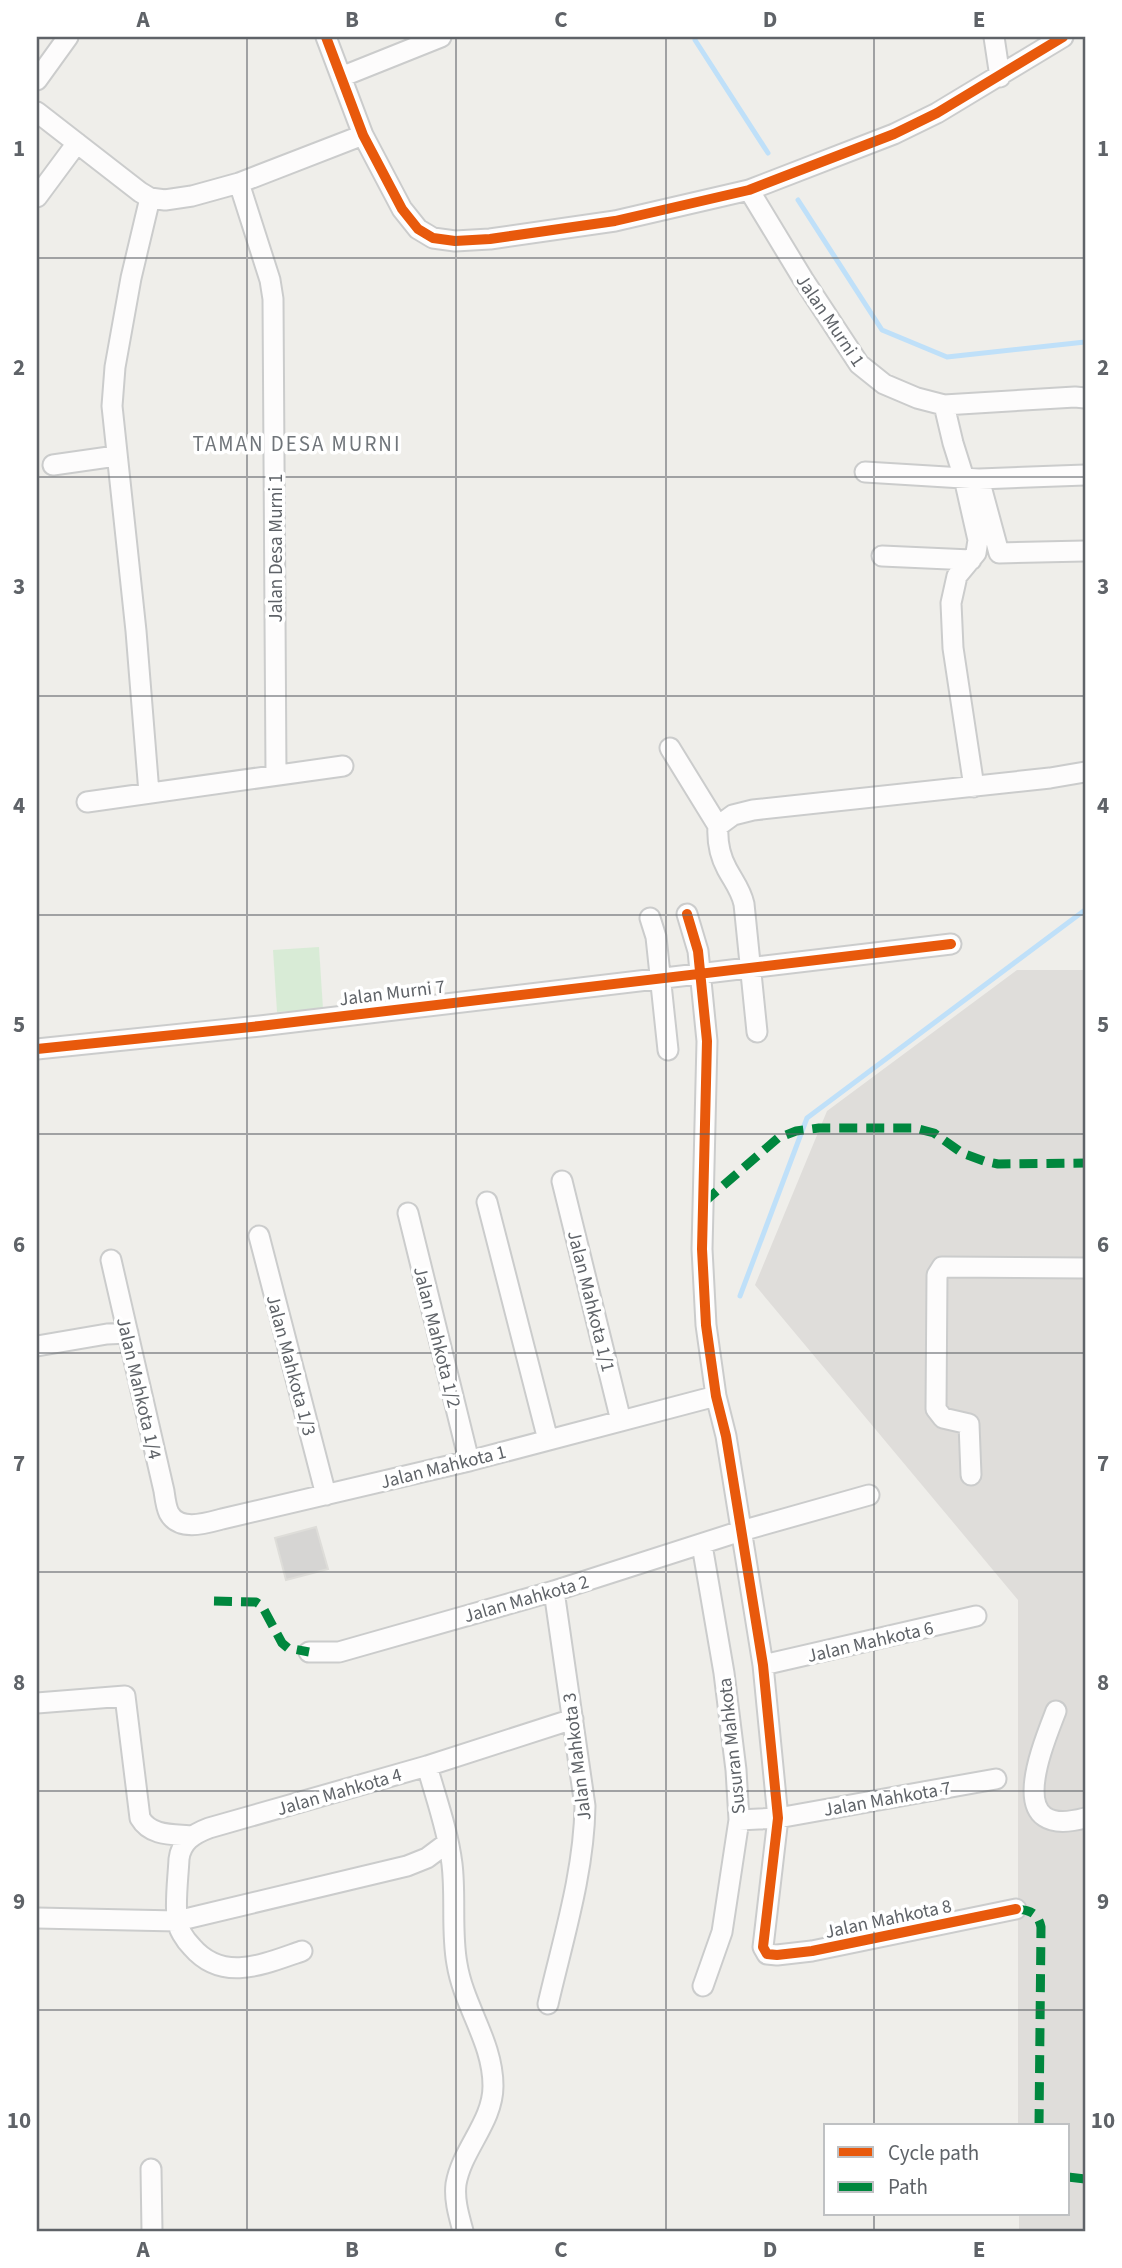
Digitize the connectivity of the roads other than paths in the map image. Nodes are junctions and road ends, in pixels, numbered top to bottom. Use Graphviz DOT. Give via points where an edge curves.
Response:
graph roads {
  1 [pos="68,37"];
  2 [pos="326,37"];
  3 [pos="441,37"];
  4 [pos="994,37"];
  5 [pos="1063,37"];
  6 [pos="341,76"];
  7 [pos="1000,76"];
  8 [pos="37,80"];
  9 [pos="37,112"];
  10 [pos="363,135"];
  11 [pos="77,143"];
  12 [pos="239,183"];
  13 [pos="749,190"];
  14 [pos="37,197"];
  15 [pos="150,198"];
  16 [pos="1080,397"];
  17 [pos="944,405"];
  18 [pos="116,456"];
  19 [pos="53,465"];
  20 [pos="865,472"];
  21 [pos="1085,475"];
  22 [pos="972,479"];
  23 [pos="1085,551"];
  24 [pos="882,556"];
  25 [pos="971,559"];
  26 [pos="670,748"];
  27 [pos="343,765"];
  28 [pos="1085,772"];
  29 [pos="276,775"];
  30 [pos="974,787"];
  31 [pos="149,793"];
  32 [pos="87,802"];
  33 [pos="718,826"];
  34 [pos="687,914"];
  35 [pos="650,918"];
  36 [pos="951,944"];
  37 [pos="751,967"];
  38 [pos="701,974"];
  39 [pos="661,978"];
  40 [pos="757,1032"];
  41 [pos="37,1049"];
  42 [pos="668,1050"];
  43 [pos="562,1181"];
  44 [pos="487,1202"];
  45 [pos="408,1213"];
  46 [pos="259,1236"];
  47 [pos="111,1260"];
  48 [pos="1085,1268"];
  49 [pos="128,1333"];
  50 [pos="37,1346"];
  51 [pos="716,1396"];
  52 [pos="621,1421"];
  53 [pos="548,1440"];
  54 [pos="469,1461"];
  55 [pos="971,1475"];
  56 [pos="326,1495"];
  57 [pos="869,1495"];
  58 [pos="170,1515"];
  59 [pos="741,1531"];
  60 [pos="702,1545"];
  61 [pos="554,1591"];
  62 [pos="976,1616"];
  63 [pos="309,1653"];
  64 [pos="763,1665"];
  65 [pos="37,1703"];
  66 [pos="1056,1711"];
  67 [pos="573,1719"];
  68 [pos="427,1766"];
  69 [pos="996,1779"];
  70 [pos="778,1818"];
  71 [pos="1085,1818"];
  72 [pos="739,1820"];
  73 [pos="193,1836"];
  74 [pos="447,1843"];
  75 [pos="1016,1909"];
  76 [pos="37,1918"];
  77 [pos="177,1921"];
  78 [pos="302,1951"];
  79 [pos="703,1986"];
  80 [pos="548,2004"];
  81 [pos="151,2169"];
  82 [pos="152,2231"];
  83 [pos="463,2231"];
  1 -- 8 [label="street"];
  2 -- 6 [label="street"];
  3 -- 6 [label="street"];
  4 -- 7 [label="street"];
  5 -- 7 [label="street"];
  6 -- 10 [label="street"];
  7 -- 13 [label="street" via="894,134"];
  9 -- 11 [label="street"];
  10 -- 12 [label="street"];
  10 -- 13 [label="street" via="402,209 418,229 433,238 490,239 615,222"];
  11 -- 14 [label="street"];
  11 -- 15 [label="street"];
  12 -- 15 [label="street" via="178,199"];
  12 -- 29 [label="street, Jalan Desa Murni 1" via="270,280 274,318"];
  13 -- 17 [label="street, Jalan Murni 1" via="859,364 884,384"];
  15 -- 18 [label="street" via="116,367 112,406"];
  16 -- 17 [label="street, Jalan Murni 1"];
  17 -- 22 [label="street" via="953,443"];
  18 -- 19 [label="street"];
  18 -- 31 [label="street"];
  20 -- 22 [label="street"];
  21 -- 22 [label="street"];
  22 -- 23 [label="street" via="999,553"];
  22 -- 25 [label="street" via="978,547"];
  24 -- 25 [label="street"];
  25 -- 30 [label="street" via="957,576 951,603 953,648"];
  26 -- 33 [label="street"];
  27 -- 29 [label="street"];
  28 -- 30 [label="street"];
  29 -- 31 [label="street"];
  30 -- 33 [label="street" via="753,810 733,815"];
  31 -- 32 [label="street"];
  33 -- 37 [label="street" via="727,869 741,890"];
  34 -- 38 [label="street"];
  35 -- 39 [label="street"];
  36 -- 37 [label="street, Jalan Murni 7"];
  37 -- 38 [label="street, Jalan Murni 7"];
  37 -- 40 [label="street"];
  38 -- 39 [label="street, Jalan Murni 7"];
  38 -- 51 [label="street" via="708,1041 702,1249"];
  39 -- 41 [label="street, Jalan Murni 7"];
  39 -- 42 [label="street"];
  43 -- 52 [label="street, Jalan Mahkota 1/1"];
  44 -- 53 [label="street"];
  45 -- 54 [label="street, Jalan Mahkota 1/2"];
  46 -- 56 [label="street, Jalan Mahkota 1/3"];
  47 -- 49 [label="street, Jalan Mahkota 1/4"];
  48 -- 55 [label="street" via="939,1270 936,1409 943,1418 969,1424"];
  49 -- 50 [label="street"];
  49 -- 58 [label="street, Jalan Mahkota 1/4"];
  51 -- 52 [label="street, Jalan Mahkota 1"];
  51 -- 59 [label="street"];
  52 -- 53 [label="street, Jalan Mahkota 1"];
  53 -- 54 [label="street, Jalan Mahkota 1"];
  54 -- 56 [label="street, Jalan Mahkota 1"];
  56 -- 58 [label="street, Jalan Mahkota 1" via="194,1525 179,1523"];
  57 -- 59 [label="street, Jalan Mahkota 2"];
  59 -- 60 [label="street, Jalan Mahkota 2"];
  59 -- 64 [label="street"];
  60 -- 61 [label="street, Jalan Mahkota 2"];
  60 -- 72 [label="street, Susuran Mahkota" via="724,1673"];
  61 -- 63 [label="street, Jalan Mahkota 2" via="339,1653"];
  61 -- 67 [label="street, Jalan Mahkota 3"];
  62 -- 64 [label="street, Jalan Mahkota 6"];
  64 -- 70 [label="street"];
  65 -- 73 [label="street" via="125,1696 140,1818 155,1832"];
  66 -- 71 [label="street" via="1037,1764 1039,1812 1057,1822"];
  67 -- 68 [label="street, Jalan Mahkota 4"];
  67 -- 80 [label="street, Jalan Mahkota 3" via="585,1836"];
  68 -- 73 [label="street, Jalan Mahkota 4"];
  68 -- 74 [label="street"];
  69 -- 70 [label="street, Jalan Mahkota 7"];
  70 -- 72 [label="street, Jalan Mahkota 7"];
  70 -- 75 [label="street, Jalan Mahkota 8" via="763,1947 767,1954 812,1951"];
  72 -- 79 [label="street, Susuran Mahkota" via="722,1932"];
  73 -- 77 [label="street" via="180,1851"];
  74 -- 77 [label="street" via="407,1866"];
  74 -- 83 [label="street" via="456,1962 493,2075 492,2102 456,2185"];
  76 -- 77 [label="street"];
  77 -- 78 [label="street" via="194,1950 211,1963 230,1969"];
  81 -- 82 [label="street"];
}
